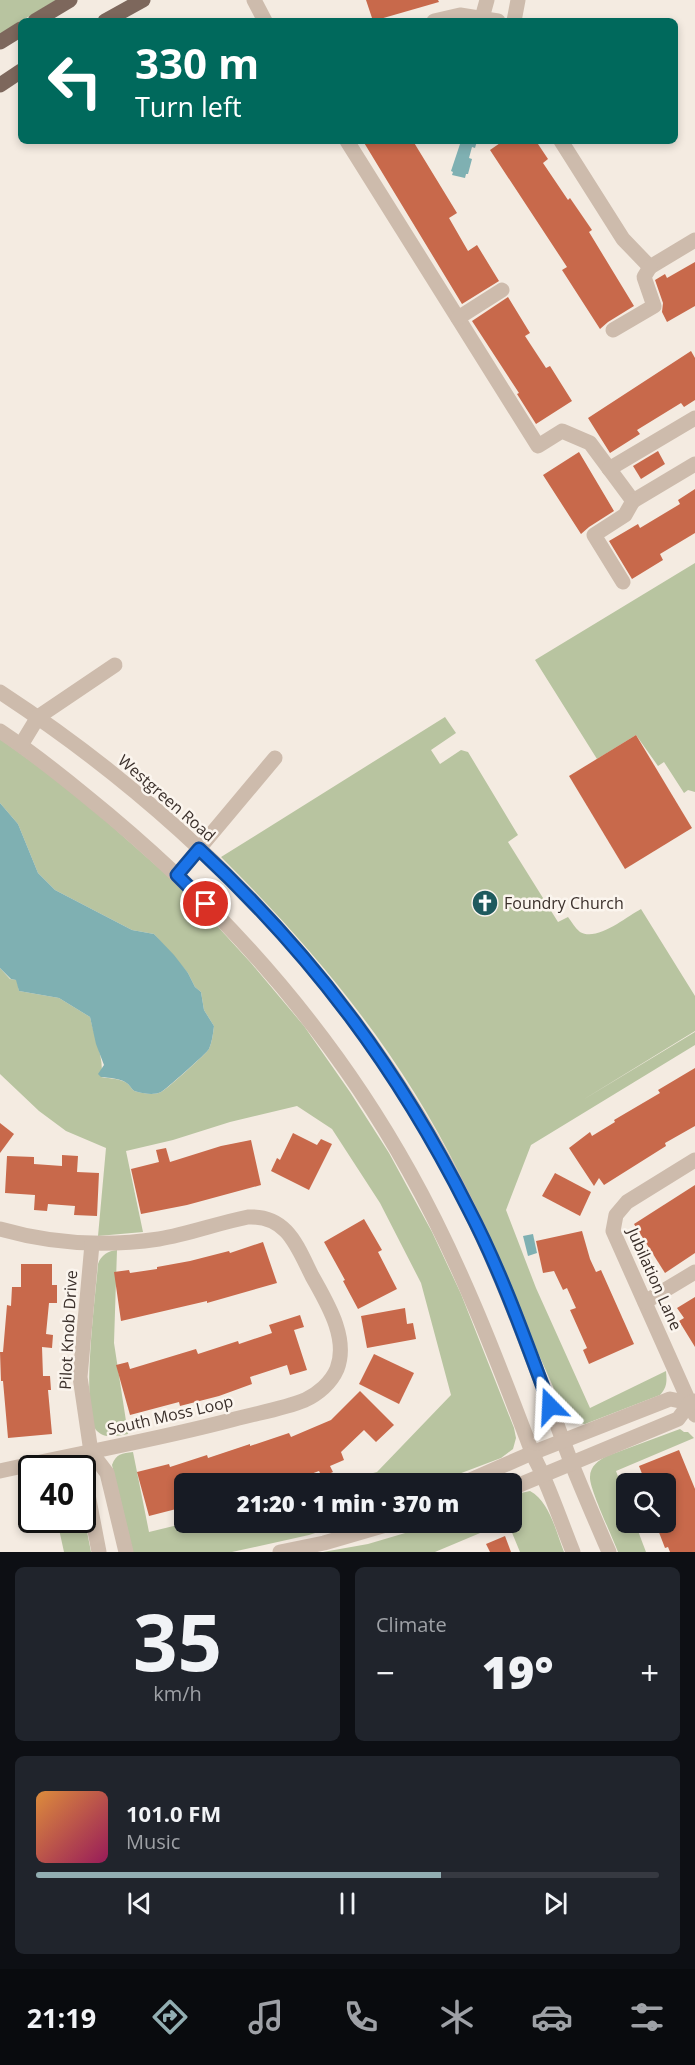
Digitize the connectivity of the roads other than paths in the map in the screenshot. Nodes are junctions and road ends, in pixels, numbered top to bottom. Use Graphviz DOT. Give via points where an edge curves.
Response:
graph roads {
  1 [pos="70,0"];
  2 [pos="141,0"];
  3 [pos="254,0"];
  4 [pos="488,0"];
  5 [pos="518,0"];
  6 [pos="40,18"];
  7 [pos="110,18"];
  8 [pos="263,18"];
  9 [pos="447,18"];
  10 [pos="482,18"];
  11 [pos="515,18"];
  12 [pos="18,31"];
  13 [pos="0,42"];
  14 [pos="18,73"];
  15 [pos="0,85"];
  16 [pos="349,144"];
  17 [pos="563,144"];
  18 [pos="695,240"];
  19 [pos="650,267"];
  20 [pos="502,290"];
  21 [pos="458,318"];
  22 [pos="614,330"];
  23 [pos="695,418"];
  24 [pos="695,464"];
  25 [pos="609,469"];
  26 [pos="633,501"];
  27 [pos="623,582"];
  28 [pos="115,665"];
  29 [pos="0,692"];
  30 [pos="38,717"];
  31 [pos="0,731"];
  32 [pos="21,745"];
  33 [pos="275,758"];
  34 [pos="199,849"];
  35 [pos="177,875"];
  36 [pos="695,1160"];
  37 [pos="0,1229"];
  38 [pos="92,1244"];
  39 [pos="695,1272"];
  40 [pos="645,1302"];
  41 [pos="693,1407"];
  42 [pos="564,1441"];
  43 [pos="91,1452"];
  44 [pos="532,1453"];
  45 [pos="572,1463"];
  46 [pos="0,1471"];
  47 [pos="486,1473"];
  48 [pos="543,1475"];
  49 [pos="522,1484"];
  50 [pos="358,1533"];
  51 [pos="99,1552"];
  52 [pos="126,1552"];
  53 [pos="280,1552"];
  54 [pos="573,1552"];
  55 [pos="609,1552"];
  1 -- 6 [label="main road"];
  2 -- 7 [label="main road"];
  3 -- 8 [label="street"];
  4 -- 10 [label="street"];
  5 -- 11 [label="street"];
  9 -- 10 [label="street"];
  12 -- 13 [label="main road"];
  14 -- 15 [label="main road"];
  16 -- 21 [label="street"];
  17 -- 19 [label="street" via="623,239"];
  18 -- 19 [label="street"];
  19 -- 22 [label="street" via="644,277 654,306"];
  20 -- 21 [label="street"];
  21 -- 25 [label="street" via="538,446 562,431 590,443"];
  23 -- 25 [label="street"];
  24 -- 26 [label="street"];
  25 -- 26 [label="street"];
  26 -- 27 [label="street" via="625,515 594,535"];
  28 -- 30 [label="street"];
  29 -- 30 [label="street, Westgreen Road"];
  30 -- 32 [label="street"];
  30 -- 34 [label="street, Westgreen Road" via="138,792"];
  31 -- 32 [label="street"];
  32 -- 35 [label="street" via="115,819"];
  33 -- 34 [label="street"];
  34 -- 35 [label="street"];
  34 -- 42 [label="street, Westgreen Road" via="280,930 332,991 405,1094 440,1153 491,1256"];
  35 -- 44 [label="street" via="254,954 304,1013 375,1113 409,1170 459,1270"];
  36 -- 40 [label="street, Jubilation Lane" via="627,1202 613,1223 616,1239"];
  37 -- 38 [label="street"];
  38 -- 43 [label="street, Pilot Knob Drive" via="80,1377"];
  38 -- 43 [label="street, South Moss Loop" via="159,1239 248,1217 268,1219 292,1238 340,1337 341,1355 336,1371 321,1390 303,1401"];
  39 -- 40 [label="street"];
  40 -- 41 [label="street, Jubilation Lane"];
  41 -- 42 [label="street" via="670,1399"];
  41 -- 45 [label="street" via="678,1419"];
  42 -- 44 [label="street"];
  42 -- 45 [label="street, Westgreen Road"];
  43 -- 46 [label="street, South Moss Loop"];
  43 -- 51 [label="street, Pilot Knob Drive" via="85,1479"];
  43 -- 52 [label="street, Pilot Knob Drive" via="107,1473"];
  44 -- 47 [label="street"];
  44 -- 48 [label="street"];
  45 -- 48 [label="street"];
  45 -- 55 [label="street, Westgreen Road"];
  48 -- 49 [label="street"];
  48 -- 54 [label="street"];
  50 -- 53 [label="street"];
}
